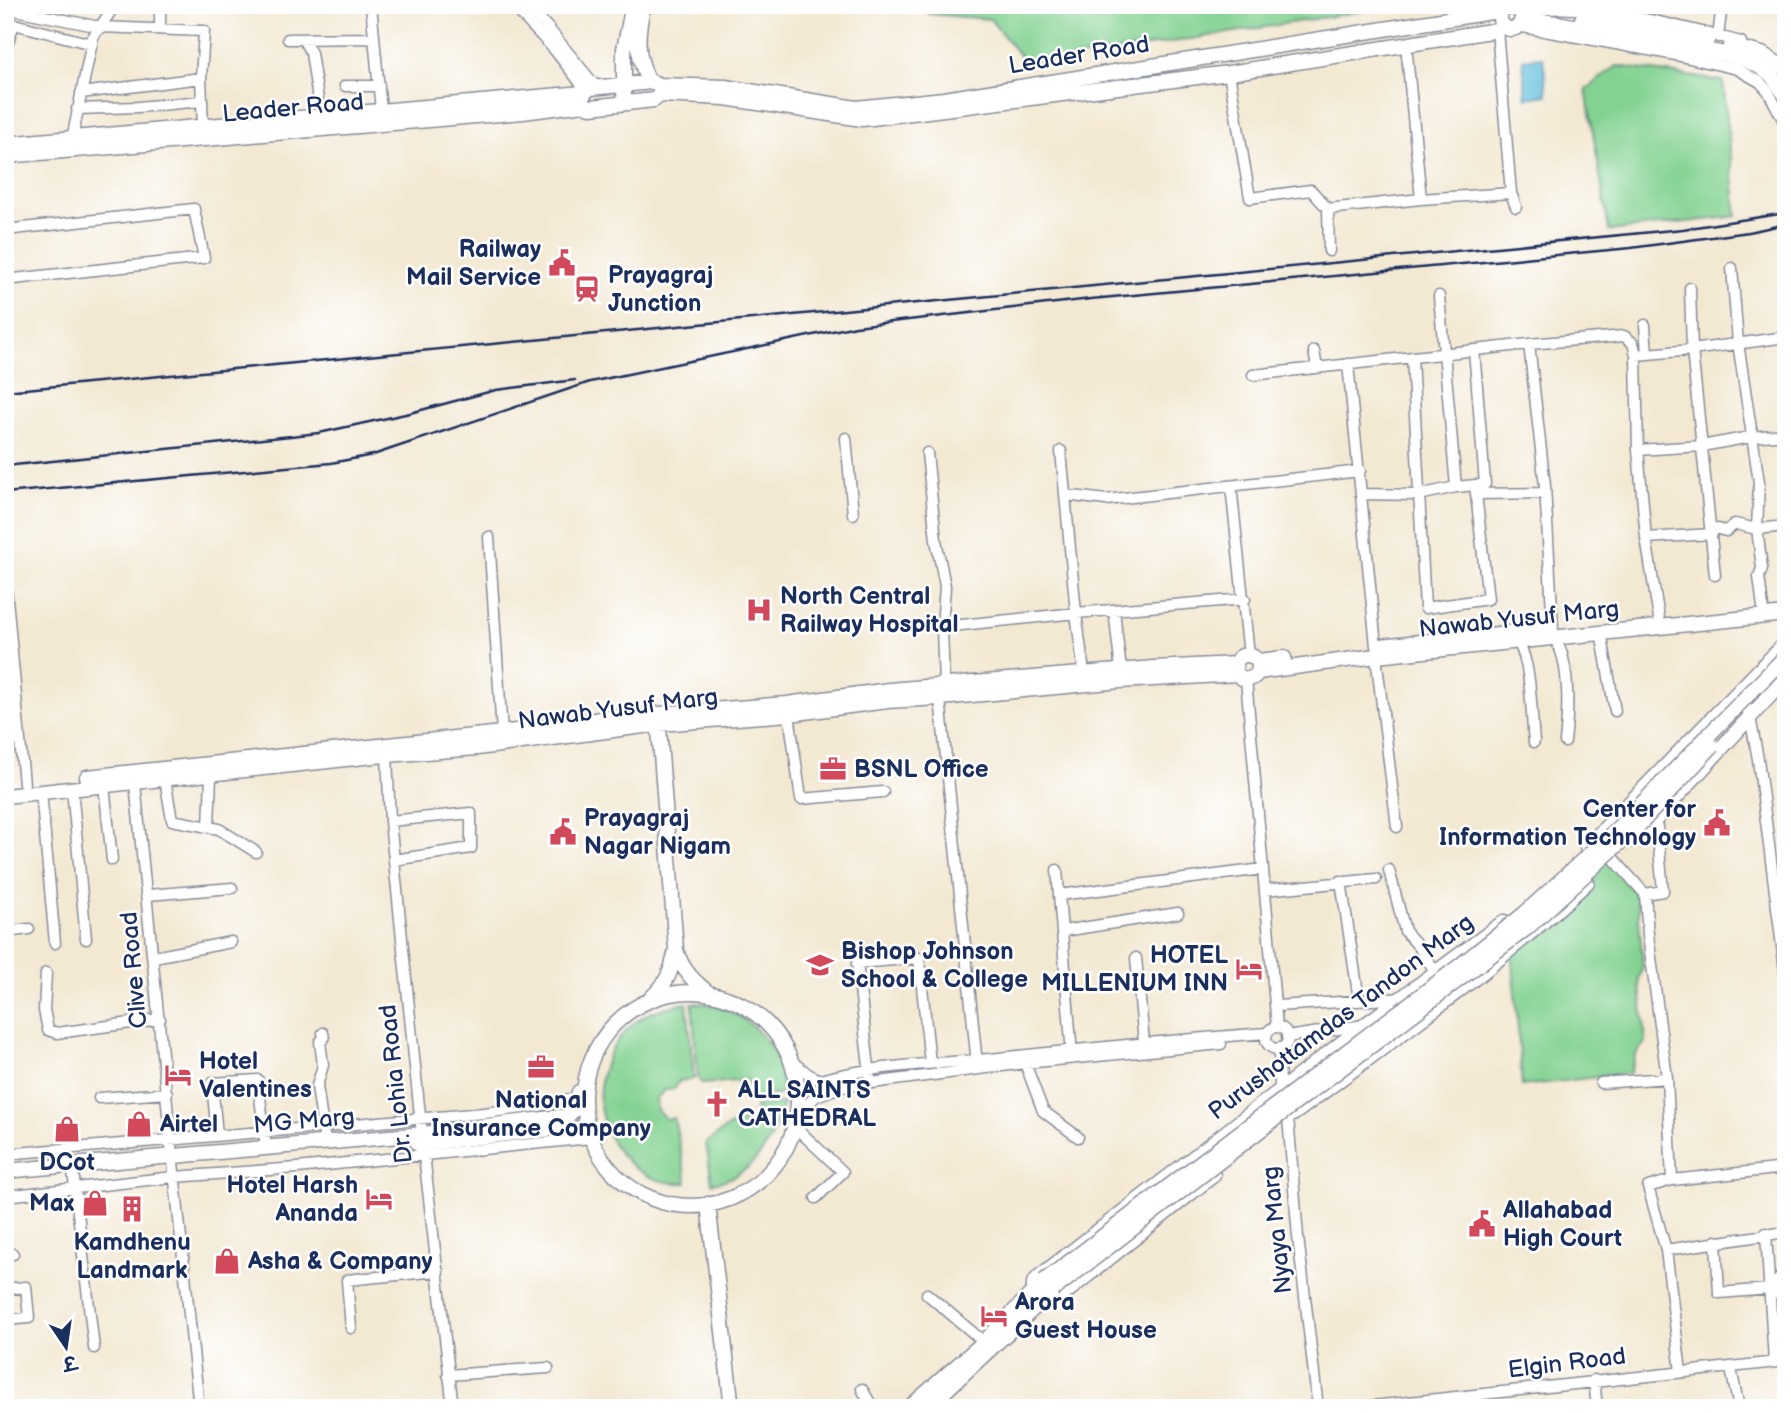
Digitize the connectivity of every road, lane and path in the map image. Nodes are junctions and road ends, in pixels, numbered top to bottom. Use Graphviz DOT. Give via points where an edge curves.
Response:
graph roads {
  1 [pos="109,5"];
  2 [pos="160,5"];
  3 [pos="370,5"];
  4 [pos="512,5"];
  5 [pos="526,5"];
  6 [pos="633,5"];
  7 [pos="644,5"];
  8 [pos="1722,5"];
  9 [pos="5,8"];
  10 [pos="1513,16"];
  11 [pos="1558,19"];
  12 [pos="100,27"];
  13 [pos="160,28"];
  14 [pos="1718,37"];
  15 [pos="374,38"];
  16 [pos="288,39"];
  17 [pos="303,39"];
  18 [pos="92,44"];
  19 [pos="1406,44"];
  20 [pos="5,50"];
  21 [pos="1786,62"];
  22 [pos="1786,69"];
  23 [pos="1229,73"];
  24 [pos="201,78"];
  25 [pos="136,85"];
  26 [pos="623,85"];
  27 [pos="345,86"];
  28 [pos="379,86"];
  29 [pos="656,87"];
  30 [pos="81,93"];
  31 [pos="588,94"];
  32 [pos="1786,96"];
  33 [pos="318,99"];
  34 [pos="202,101"];
  35 [pos="628,103"];
  36 [pos="138,107"];
  37 [pos="77,109"];
  38 [pos="381,111"];
  39 [pos="887,111"];
  40 [pos="1786,125"];
  41 [pos="203,126"];
  42 [pos="72,139"];
  43 [pos="5,144"];
  44 [pos="5,156"];
  45 [pos="1511,193"];
  46 [pos="1421,199"];
  47 [pos="1516,207"];
  48 [pos="1328,209"];
  49 [pos="5,230"];
  50 [pos="1329,251"];
  51 [pos="1732,268"];
  52 [pos="5,280"];
  53 [pos="1690,288"];
  54 [pos="1439,296"];
  55 [pos="1645,325"];
  56 [pos="1786,337"];
  57 [pos="1738,343"];
  58 [pos="1529,344"];
  59 [pos="1474,350"];
  60 [pos="1692,350"];
  61 [pos="1314,351"];
  62 [pos="1445,353"];
  63 [pos="1642,354"];
  64 [pos="1412,357"];
  65 [pos="1348,364"];
  66 [pos="1318,368"];
  67 [pos="1253,375"];
  68 [pos="1786,434"];
  69 [pos="1751,437"];
  70 [pos="846,438"];
  71 [pos="1702,446"];
  72 [pos="1638,450"];
  73 [pos="1061,451"];
  74 [pos="928,453"];
  75 [pos="1360,471"];
  76 [pos="1231,486"];
  77 [pos="1456,487"];
  78 [pos="1475,489"];
  79 [pos="1545,493"];
  80 [pos="1362,494"];
  81 [pos="1065,495"];
  82 [pos="1419,495"];
  83 [pos="853,514"];
  84 [pos="1786,526"];
  85 [pos="1757,529"];
  86 [pos="1712,534"];
  87 [pos="489,537"];
  88 [pos="1646,538"];
  89 [pos="1715,575"];
  90 [pos="6,587"];
  91 [pos="1245,599"];
  92 [pos="1786,604"];
  93 [pos="1763,607"];
  94 [pos="1114,610"];
  95 [pos="1076,613"];
  96 [pos="1786,614"];
  97 [pos="1659,618"];
  98 [pos="942,627"];
  99 [pos="1601,632"];
  100 [pos="1554,634"];
  101 [pos="1518,642"];
  102 [pos="1786,643"];
  103 [pos="1376,651"];
  104 [pos="1786,656"];
  105 [pos="1786,665"];
  106 [pos="1247,667"];
  107 [pos="1121,671"];
  108 [pos="1084,673"];
  109 [pos="1786,678"];
  110 [pos="1739,689"];
  111 [pos="942,692"];
  112 [pos="1615,711"];
  113 [pos="789,714"];
  114 [pos="1750,718"];
  115 [pos="659,719"];
  116 [pos="502,733"];
  117 [pos="1534,742"];
  118 [pos="1566,742"];
  119 [pos="387,755"];
  120 [pos="211,775"];
  121 [pos="165,779"];
  122 [pos="135,783"];
  123 [pos="24,784"];
  124 [pos="103,785"];
  125 [pos="5,786"];
  126 [pos="72,788"];
  127 [pos="41,792"];
  128 [pos="883,792"];
  129 [pos="1642,792"];
  130 [pos="5,796"];
  131 [pos="1655,820"];
  132 [pos="390,821"];
  133 [pos="209,827"];
  134 [pos="1397,827"];
  135 [pos="1595,840"];
  136 [pos="256,852"];
  137 [pos="1614,857"];
  138 [pos="112,860"];
  139 [pos="394,860"];
  140 [pos="1263,869"];
  141 [pos="1057,870"];
  142 [pos="1389,870"];
  143 [pos="1376,879"];
  144 [pos="1340,881"];
  145 [pos="232,888"];
  146 [pos="1265,890"];
  147 [pos="1646,894"];
  148 [pos="148,895"];
  149 [pos="1059,895"];
  150 [pos="1178,913"];
  151 [pos="29,929"];
  152 [pos="1063,931"];
  153 [pos="5,932"];
  154 [pos="86,939"];
  155 [pos="231,942"];
  156 [pos="1783,942"];
  157 [pos="55,943"];
  158 [pos="676,949"];
  159 [pos="154,957"];
  160 [pos="1136,958"];
  161 [pos="46,973"];
  162 [pos="1436,973"];
  163 [pos="1786,978"];
  164 [pos="710,994"];
  165 [pos="1403,998"];
  166 [pos="1359,1000"];
  167 [pos="648,1002"];
  168 [pos="1277,1006"];
  169 [pos="160,1019"];
  170 [pos="1365,1025"];
  171 [pos="323,1033"];
  172 [pos="1270,1034"];
  173 [pos="1287,1037"];
  174 [pos="1144,1042"];
  175 [pos="1279,1048"];
  176 [pos="1072,1054"];
  177 [pos="793,1062"];
  178 [pos="930,1063"];
  179 [pos="1025,1063"];
  180 [pos="977,1065"];
  181 [pos="870,1076"];
  182 [pos="1667,1078"];
  183 [pos="584,1081"];
  184 [pos="1601,1083"];
  185 [pos="1280,1091"];
  186 [pos="167,1093"];
  187 [pos="578,1097"];
  188 [pos="99,1098"];
  189 [pos="1288,1117"];
  190 [pos="420,1118"];
  191 [pos="796,1120"];
  192 [pos="322,1126"];
  193 [pos="264,1131"];
  194 [pos="217,1135"];
  195 [pos="1078,1137"];
  196 [pos="171,1138"];
  197 [pos="591,1138"];
  198 [pos="325,1143"];
  199 [pos="423,1144"];
  200 [pos="266,1148"];
  201 [pos="5,1154"];
  202 [pos="173,1164"];
  203 [pos="1786,1167"];
  204 [pos="5,1171"];
  205 [pos="73,1171"];
  206 [pos="5,1179"];
  207 [pos="1672,1180"];
  208 [pos="75,1189"];
  209 [pos="5,1196"];
  210 [pos="816,1198"];
  211 [pos="708,1204"];
  212 [pos="1786,1231"];
  213 [pos="1766,1233"];
  214 [pos="1716,1241"];
  215 [pos="1666,1250"];
  216 [pos="1786,1269"];
  217 [pos="438,1271"];
  218 [pos="5,1289"];
  219 [pos="1770,1289"];
  220 [pos="1044,1290"];
  221 [pos="927,1294"];
  222 [pos="5,1320"];
  223 [pos="351,1328"];
  224 [pos="1786,1336"];
  225 [pos="984,1342"];
  226 [pos="94,1348"];
  227 [pos="1780,1362"];
  228 [pos="548,1368"];
  229 [pos="1731,1369"];
  230 [pos="1681,1372"];
  231 [pos="448,1375"];
  232 [pos="1594,1380"];
  233 [pos="862,1389"];
  234 [pos="1475,1402"];
  235 [pos="199,1408"];
  236 [pos="453,1408"];
  237 [pos="732,1408"];
  238 [pos="873,1408"];
  239 [pos="909,1408"];
  240 [pos="926,1408"];
  241 [pos="1318,1408"];
  242 [pos="1354,1408"];
  243 [pos="1597,1408"];
  244 [pos="1739,1408"];
  1 -- 12 [label="street" via="111,12"];
  2 -- 13 [label="street"];
  3 -- 15 [label="street"];
  4 -- 31 [label="street"];
  5 -- 31 [label="street"];
  6 -- 26 [label="main road"];
  7 -- 29 [label="main road" via="637,42 641,67"];
  8 -- 14 [label="street"];
  9 -- 12 [label="street"];
  10 -- 11 [label="main road"];
  10 -- 14 [label="street" via="1549,8 1591,10"];
  10 -- 19 [label="main road, Leader Road"];
  10 -- 39 [label="main road, Leader Road" via="1087,77"];
  10 -- 40 [label="street" via="1737,69 1768,91"];
  10 -- 45 [label="street"];
  11 -- 22 [label="main road" via="1668,32 1762,54"];
  11 -- 32 [label="main road" via="1743,59 1772,76"];
  12 -- 13 [label="street"];
  12 -- 18 [label="street"];
  13 -- 24 [label="street" via="204,31"];
  14 -- 21 [label="street" via="1757,47"];
  15 -- 17 [label="street"];
  15 -- 28 [label="street"];
  16 -- 17 [label="street"];
  17 -- 33 [label="street" via="311,53"];
  18 -- 20 [label="street" via="14,24"];
  18 -- 30 [label="street"];
  19 -- 23 [label="main road, Leader Road"];
  19 -- 46 [label="street"];
  23 -- 39 [label="main road, Leader Road"];
  23 -- 48 [label="street" via="1250,198 1311,190"];
  24 -- 25 [label="street"];
  24 -- 34 [label="street"];
  25 -- 30 [label="street"];
  25 -- 36 [label="street"];
  26 -- 29 [label="main road"];
  26 -- 31 [label="main road"];
  26 -- 35 [label="main road"];
  27 -- 28 [label="street"];
  28 -- 38 [label="street"];
  29 -- 35 [label="main road" via="654,100"];
  29 -- 39 [label="main road, Leader Road" via="862,119"];
  30 -- 37 [label="street"];
  31 -- 35 [label="main road" via="592,107"];
  31 -- 38 [label="main road, Leader Road"];
  31 -- 44 [label="main road, Leader Road" via="523,112"];
  34 -- 36 [label="street"];
  34 -- 41 [label="street"];
  36 -- 37 [label="street"];
  37 -- 42 [label="street"];
  38 -- 41 [label="main road, Leader Road"];
  41 -- 42 [label="main road, Leader Road"];
  42 -- 43 [label="main road, Leader Road"];
  45 -- 46 [label="street"];
  45 -- 47 [label="street"];
  46 -- 48 [label="street"];
  48 -- 50 [label="street"];
  49 -- 52 [label="street" via="194,209 204,258"];
  51 -- 57 [label="street"];
  53 -- 60 [label="street"];
  54 -- 62 [label="street"];
  55 -- 63 [label="street"];
  56 -- 57 [label="street"];
  57 -- 60 [label="street"];
  57 -- 69 [label="street"];
  58 -- 59 [label="street"];
  58 -- 63 [label="street" via="1624,336"];
  58 -- 79 [label="street"];
  59 -- 62 [label="street"];
  59 -- 78 [label="street" via="1485,484"];
  60 -- 63 [label="street"];
  60 -- 71 [label="street"];
  61 -- 66 [label="street"];
  62 -- 64 [label="street"];
  62 -- 77 [label="street"];
  63 -- 72 [label="street"];
  64 -- 65 [label="street"];
  64 -- 82 [label="street"];
  65 -- 66 [label="street"];
  65 -- 75 [label="street"];
  66 -- 67 [label="street"];
  68 -- 69 [label="street"];
  69 -- 71 [label="street"];
  69 -- 85 [label="street" via="1759,482"];
  70 -- 83 [label="street"];
  71 -- 72 [label="street"];
  71 -- 86 [label="street"];
  72 -- 88 [label="street"];
  73 -- 81 [label="street"];
  74 -- 98 [label="street" via="945,586"];
  75 -- 76 [label="street"];
  75 -- 80 [label="street"];
  76 -- 81 [label="street" via="1106,500"];
  76 -- 91 [label="street"];
  77 -- 78 [label="street"];
  77 -- 82 [label="street"];
  78 -- 79 [label="street"];
  78 -- 82 [label="street" via="1489,599 1425,608"];
  79 -- 100 [label="street"];
  80 -- 82 [label="street"];
  80 -- 103 [label="street"];
  81 -- 95 [label="street"];
  84 -- 85 [label="street"];
  85 -- 86 [label="street" via="1735,524 1726,531 1714,528"];
  85 -- 93 [label="street"];
  86 -- 88 [label="street"];
  86 -- 89 [label="street"];
  87 -- 116 [label="street"];
  88 -- 97 [label="street"];
  90 -- 123 [label="street"];
  91 -- 94 [label="street"];
  91 -- 106 [label="street"];
  92 -- 93 [label="main road, Nawab Yusuf Marg"];
  93 -- 97 [label="main road, Nawab Yusuf Marg"];
  94 -- 95 [label="street"];
  94 -- 107 [label="street"];
  95 -- 98 [label="street"];
  95 -- 108 [label="street"];
  96 -- 99 [label="main road, Nawab Yusuf Marg"];
  97 -- 100 [label="main road, Nawab Yusuf Marg"];
  98 -- 111 [label="street"];
  99 -- 100 [label="main road, Nawab Yusuf Marg"];
  99 -- 112 [label="street"];
  100 -- 101 [label="main road, Nawab Yusuf Marg"];
  100 -- 103 [label="main road, Nawab Yusuf Marg"];
  100 -- 118 [label="street" via="1562,648"];
  101 -- 103 [label="main road, Nawab Yusuf Marg"];
  101 -- 117 [label="street" via="1529,677"];
  102 -- 110 [label="main road, Purushottamdas Tandon Marg"];
  103 -- 106 [label="main road, Nawab Yusuf Marg"];
  103 -- 134 [label="street"];
  104 -- 220 [label="main road, bridge" via="1618,828 1523,915"];
  105 -- 220 [label="main road, bridge" via="1641,823 1527,928"];
  106 -- 107 [label="main road, Nawab Yusuf Marg"];
  106 -- 111 [label="main road, Nawab Yusuf Marg" via="1120,681"];
  106 -- 140 [label="street"];
  107 -- 108 [label="main road, Nawab Yusuf Marg"];
  108 -- 111 [label="main road, Nawab Yusuf Marg"];
  109 -- 114 [label="main road, Purushottamdas Tandon Marg"];
  110 -- 114 [label="street"];
  110 -- 129 [label="main road, Purushottamdas Tandon Marg"];
  111 -- 113 [label="main road, Nawab Yusuf Marg"];
  111 -- 115 [label="main road, Nawab Yusuf Marg" via="889,690"];
  111 -- 180 [label="street"];
  113 -- 115 [label="main road, Nawab Yusuf Marg"];
  113 -- 128 [label="street" via="801,799"];
  114 -- 131 [label="main road, Purushottamdas Tandon Marg"];
  114 -- 156 [label="street"];
  115 -- 116 [label="main road, Nawab Yusuf Marg"];
  115 -- 119 [label="main road, Nawab Yusuf Marg" via="489,747"];
  115 -- 158 [label="main road"];
  116 -- 123 [label="main road, Nawab Yusuf Marg"];
  119 -- 120 [label="main road, Nawab Yusuf Marg"];
  119 -- 132 [label="street, Dr. Lohia Road"];
  120 -- 121 [label="main road, Nawab Yusuf Marg"];
  120 -- 133 [label="street"];
  121 -- 122 [label="main road, Nawab Yusuf Marg"];
  121 -- 133 [label="street" via="172,820"];
  122 -- 124 [label="main road, Nawab Yusuf Marg"];
  122 -- 148 [label="street, Clive Road"];
  123 -- 125 [label="main road, Nawab Yusuf Marg"];
  124 -- 126 [label="main road, Nawab Yusuf Marg"];
  124 -- 138 [label="street"];
  126 -- 127 [label="main road, Nawab Yusuf Marg"];
  126 -- 154 [label="street"];
  127 -- 130 [label="main road, Nawab Yusuf Marg"];
  127 -- 157 [label="street"];
  129 -- 131 [label="street"];
  129 -- 135 [label="main road, Purushottamdas Tandon Marg"];
  131 -- 137 [label="main road, Purushottamdas Tandon Marg"];
  131 -- 147 [label="street" via="1663,891"];
  132 -- 139 [label="street, Dr. Lohia Road"];
  132 -- 139 [label="street" via="471,813 471,848"];
  133 -- 136 [label="street"];
  135 -- 137 [label="street"];
  135 -- 162 [label="main road, Purushottamdas Tandon Marg" via="1516,913"];
  137 -- 147 [label="street"];
  137 -- 189 [label="main road, Purushottamdas Tandon Marg" via="1526,938"];
  139 -- 190 [label="street, Dr. Lohia Road"];
  140 -- 146 [label="street"];
  140 -- 149 [label="street"];
  141 -- 149 [label="street"];
  142 -- 162 [label="street" via="1405,932"];
  143 -- 144 [label="street"];
  144 -- 146 [label="street"];
  144 -- 166 [label="street"];
  145 -- 148 [label="street"];
  146 -- 168 [label="street"];
  147 -- 182 [label="street"];
  148 -- 159 [label="street, Clive Road"];
  149 -- 152 [label="street"];
  150 -- 152 [label="street"];
  151 -- 153 [label="street"];
  152 -- 176 [label="street"];
  155 -- 159 [label="street"];
  156 -- 163 [label="street"];
  158 -- 164 [label="main road" via="680,964"];
  158 -- 167 [label="main road" via="666,983"];
  159 -- 169 [label="street, Clive Road"];
  160 -- 174 [label="street"];
  161 -- 169 [label="street" via="48,1030 57,1033"];
  162 -- 165 [label="main road, Purushottamdas Tandon Marg"];
  164 -- 167 [label="main road" via="681,993"];
  164 -- 177 [label="main road" via="760,1017 784,1042"];
  165 -- 166 [label="street"];
  165 -- 170 [label="main road, Purushottamdas Tandon Marg"];
  166 -- 168 [label="street"];
  167 -- 183 [label="main road" via="628,1012 604,1037"];
  168 -- 172 [label="street"];
  169 -- 186 [label="street, Clive Road"];
  170 -- 173 [label="street"];
  170 -- 185 [label="main road, Purushottamdas Tandon Marg"];
  171 -- 192 [label="street" via="323,1065 317,1086"];
  172 -- 173 [label="street" via="1285,1031"];
  172 -- 174 [label="street"];
  172 -- 175 [label="street" via="1272,1048"];
  172 -- 176 [label="street"];
  173 -- 175 [label="street"];
  174 -- 176 [label="street"];
  175 -- 185 [label="street, Nyaya Marg"];
  176 -- 179 [label="street"];
  176 -- 180 [label="street"];
  177 -- 181 [label="street" via="820,1080"];
  177 -- 191 [label="main road" via="799,1097"];
  178 -- 180 [label="street"];
  178 -- 181 [label="street"];
  178 -- 181 [label="street" via="919,958 857,963"];
  179 -- 180 [label="street"];
  179 -- 195 [label="street" via="1043,1111"];
  180 -- 181 [label="street"];
  181 -- 191 [label="street" via="823,1092"];
  182 -- 184 [label="street"];
  182 -- 207 [label="street"];
  183 -- 187 [label="main road, MG Marg"];
  183 -- 197 [label="main road"];
  185 -- 189 [label="street, Nyaya Marg"];
  185 -- 220 [label="main road, Purushottamdas Tandon Marg" via="1039,1276 1034,1283"];
  186 -- 188 [label="street"];
  186 -- 196 [label="street, Clive Road"];
  187 -- 190 [label="street" via="519,1109"];
  187 -- 199 [label="main road, MG Marg" via="568,1116"];
  189 -- 220 [label="main road, Purushottamdas Tandon Marg" via="1060,1297 1051,1301"];
  189 -- 241 [label="street, Nyaya Marg"];
  190 -- 192 [label="street"];
  190 -- 199 [label="street, Dr. Lohia Road"];
  191 -- 210 [label="street" via="843,1172"];
  191 -- 211 [label="main road" via="780,1158 762,1177 741,1193"];
  192 -- 193 [label="street"];
  192 -- 198 [label="street"];
  193 -- 194 [label="street"];
  193 -- 194 [label="street" via="258,1080 212,1083"];
  193 -- 200 [label="street"];
  194 -- 196 [label="street"];
  196 -- 201 [label="street"];
  196 -- 202 [label="street, Clive Road"];
  197 -- 199 [label="main road, MG Marg" via="569,1128"];
  197 -- 211 [label="main road" via="610,1168 638,1191 672,1203"];
  198 -- 199 [label="main road, MG Marg"];
  198 -- 200 [label="main road, MG Marg"];
  199 -- 202 [label="main road, MG Marg"];
  199 -- 217 [label="street, Dr. Lohia Road"];
  200 -- 202 [label="main road, MG Marg"];
  202 -- 204 [label="main road, MG Marg"];
  202 -- 205 [label="main road, MG Marg"];
  202 -- 208 [label="street"];
  202 -- 235 [label="street, Clive Road"];
  203 -- 207 [label="street"];
  205 -- 206 [label="main road, MG Marg"];
  205 -- 208 [label="street"];
  207 -- 215 [label="street" via="1648,1186"];
  208 -- 209 [label="street"];
  208 -- 226 [label="street"];
  211 -- 237 [label="main road"];
  212 -- 213 [label="street"];
  213 -- 214 [label="street"];
  213 -- 219 [label="street"];
  214 -- 215 [label="street"];
  214 -- 219 [label="street" via="1719,1293"];
  215 -- 230 [label="street"];
  216 -- 224 [label="street" via="1775,1285 1774,1300 1776,1322"];
  217 -- 223 [label="street" via="347,1280"];
  217 -- 231 [label="street, Dr. Lohia Road"];
  218 -- 222 [label="street" via="26,1287 29,1318"];
  219 -- 227 [label="street"];
  220 -- 225 [label="main road, Purushottamdas Tandon Marg"];
  220 -- 240 [label="main road, Purushottamdas Tandon Marg"];
  221 -- 225 [label="street"];
  225 -- 239 [label="main road, Purushottamdas Tandon Marg"];
  227 -- 229 [label="street, Elgin Road"];
  228 -- 231 [label="street"];
  229 -- 230 [label="street, Elgin Road"];
  229 -- 244 [label="street"];
  230 -- 232 [label="street, Elgin Road"];
  231 -- 236 [label="street, Dr. Lohia Road"];
  232 -- 234 [label="street, Elgin Road"];
  232 -- 243 [label="street"];
  233 -- 238 [label="street"];
  234 -- 242 [label="street, Elgin Road"];
}
